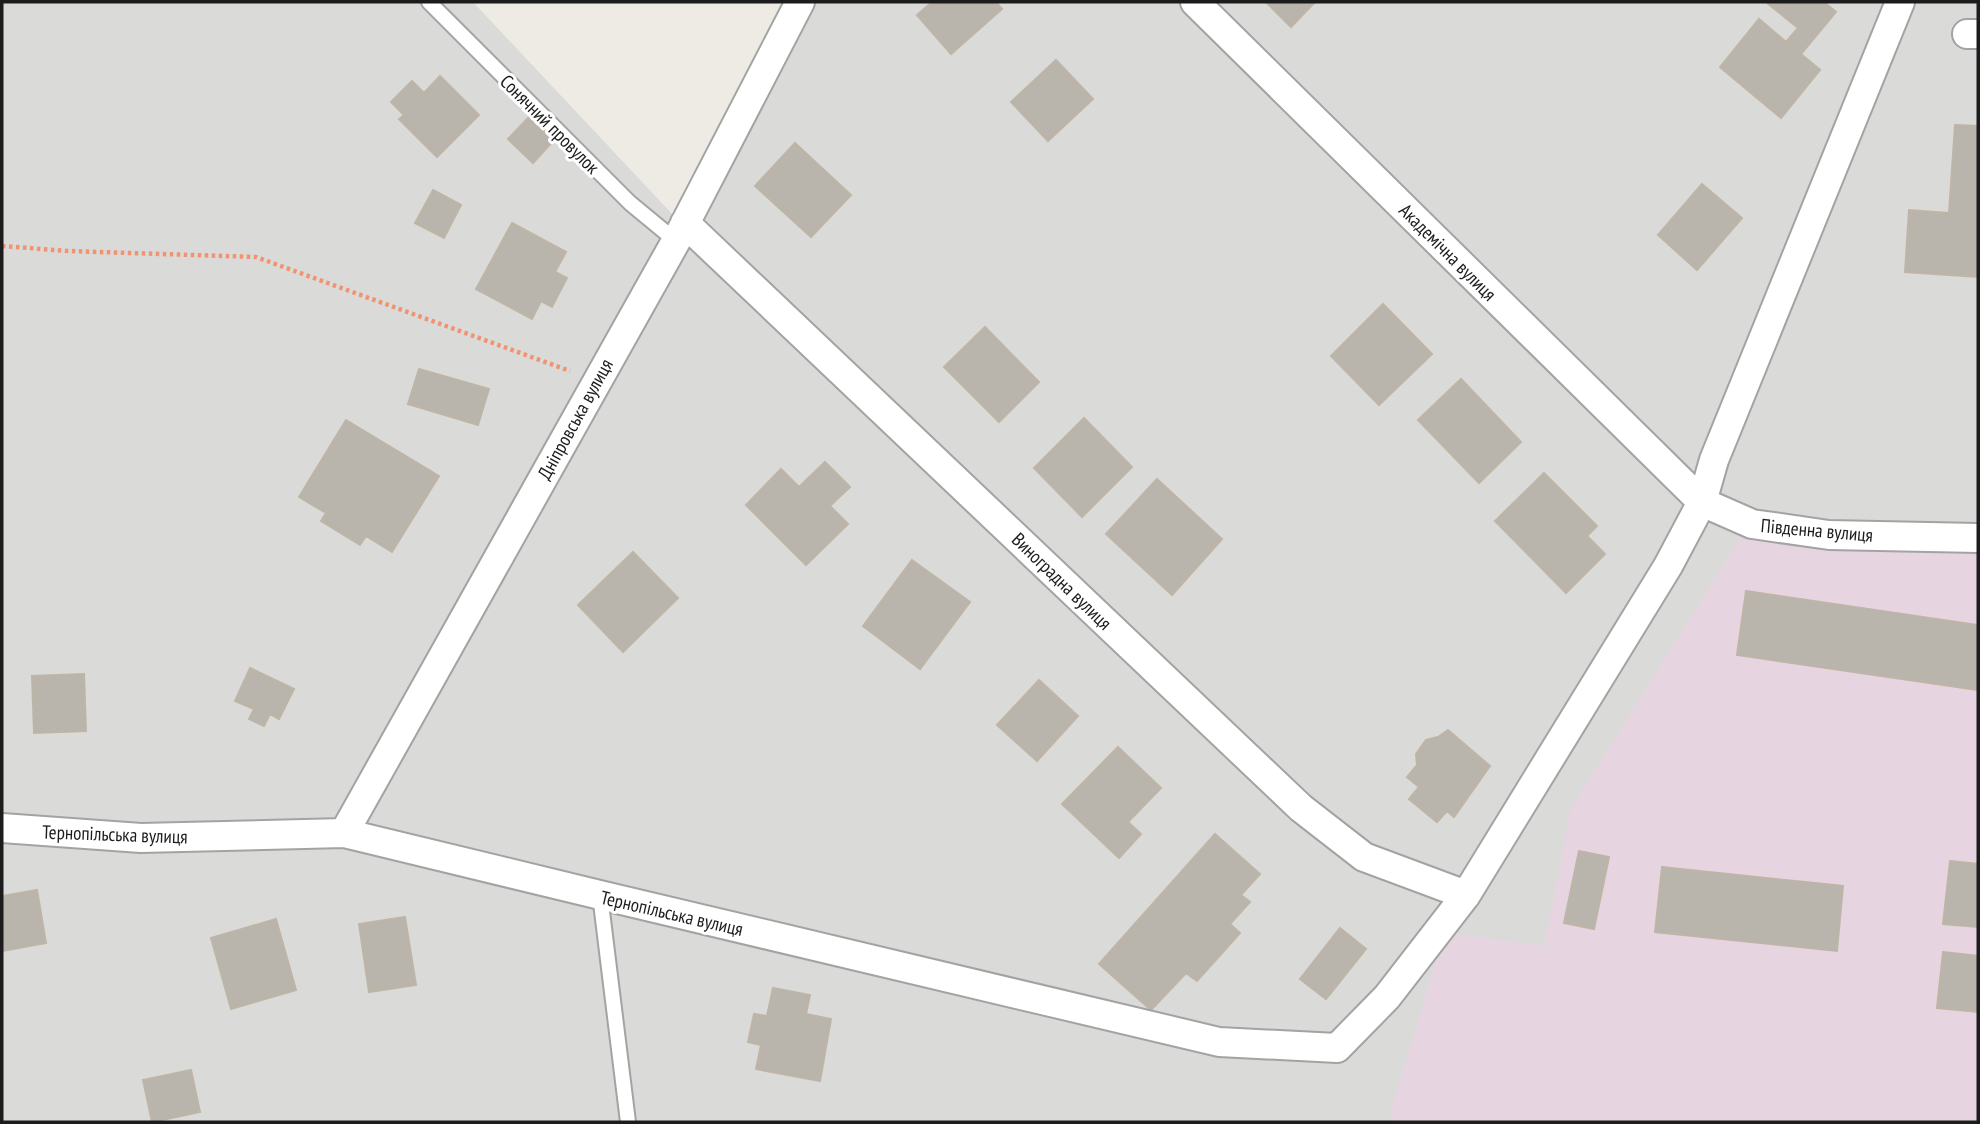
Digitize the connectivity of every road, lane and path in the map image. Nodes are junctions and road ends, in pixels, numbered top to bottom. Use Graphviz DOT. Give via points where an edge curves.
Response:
graph roads {
  1 [pos="429,2"];
  2 [pos="800,2"];
  3 [pos="1195,2"];
  4 [pos="1896,4"];
  5 [pos="680,232"];
  6 [pos="2,246"];
  7 [pos="597,380"];
  8 [pos="1702,502"];
  9 [pos="1978,538"];
  10 [pos="2,828"];
  11 [pos="344,833"];
  12 [pos="600,895"];
  13 [pos="1466,895"];
  14 [pos="628,1122"];
  1 -- 5 [label="lane, Сонячний провулок" via="629,203"];
  2 -- 5 [label="street, Дніпровська вулиця"];
  3 -- 8 [label="street, Академічна вулиця"];
  4 -- 8 [label="street" via="1714,460"];
  5 -- 7 [label="street, Дніпровська вулиця"];
  5 -- 13 [label="street, Виноградна вулиця" via="1301,808 1364,858"];
  6 -- 7 [label="path" via="256,257"];
  7 -- 11 [label="street, Дніпровська вулиця"];
  8 -- 9 [label="street, Південна вулиця" via="1752,524 1829,535"];
  8 -- 13 [label="street" via="1668,566"];
  10 -- 11 [label="street, Тернопільська вулиця" via="141,838"];
  11 -- 12 [label="street, Тернопільська вулиця"];
  12 -- 13 [label="street, Тернопільська вулиця" via="1219,1042 1337,1048 1388,997"];
  12 -- 14 [label="lane"];
}
